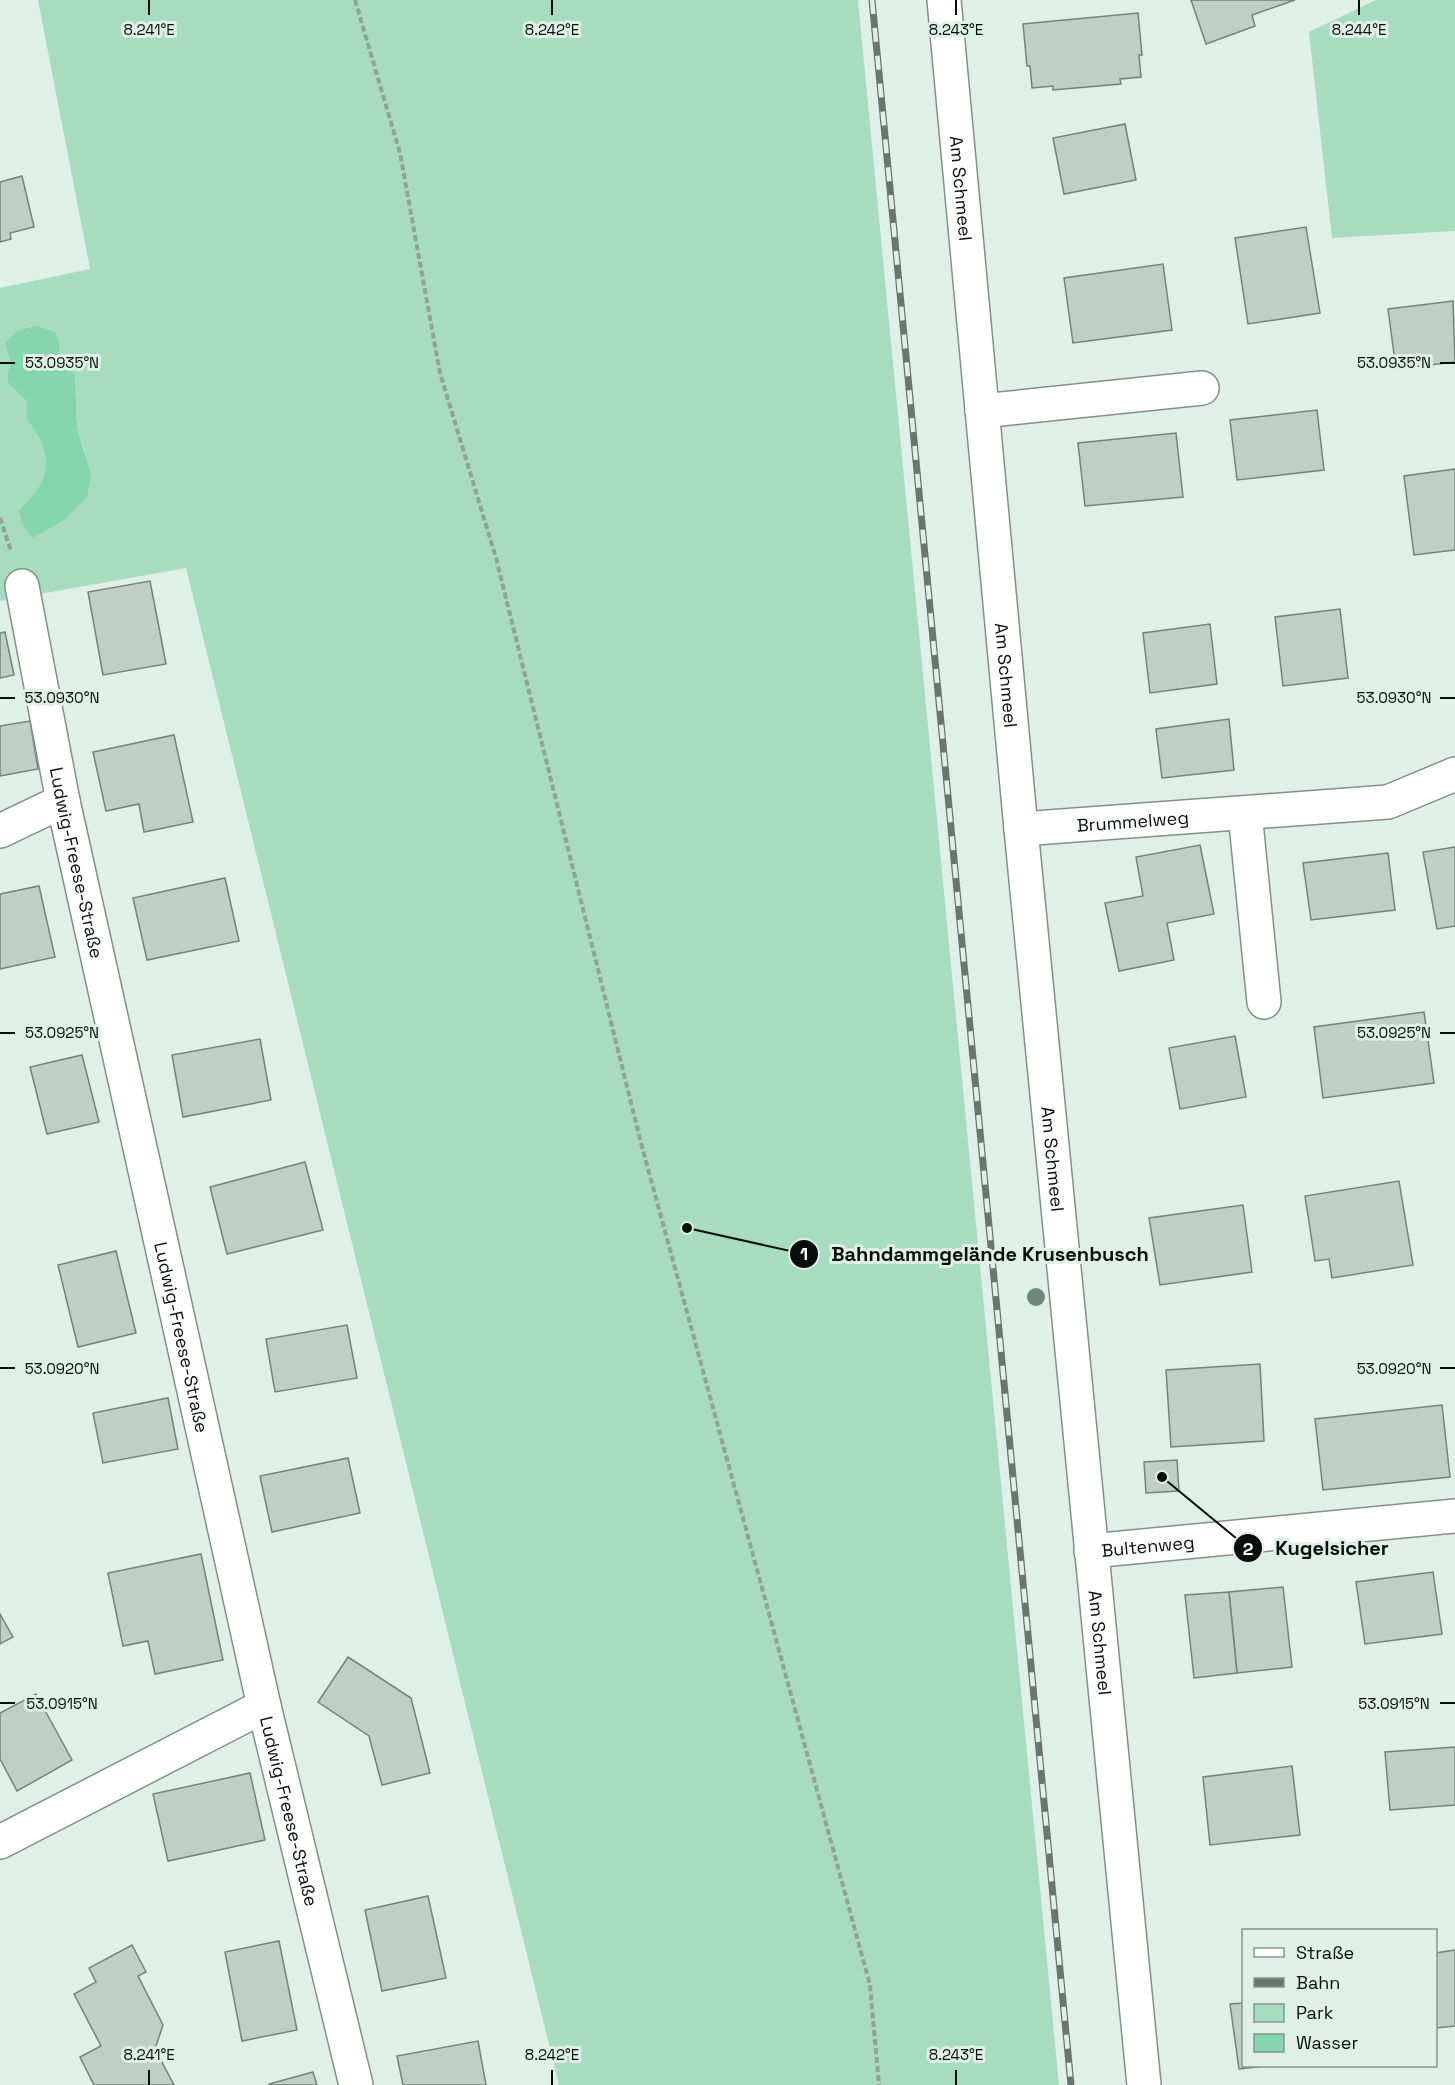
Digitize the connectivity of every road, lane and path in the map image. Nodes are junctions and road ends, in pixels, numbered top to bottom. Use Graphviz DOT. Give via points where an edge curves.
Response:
graph roads {
  1 [pos="355,0"];
  2 [pos="944,0"];
  3 [pos="1202,388"];
  4 [pos="982,411"];
  5 [pos="22,586"];
  6 [pos="1455,774"];
  7 [pos="63,801"];
  8 [pos="1245,813"];
  9 [pos="1021,829"];
  10 [pos="0,831"];
  11 [pos="1264,1002"];
  12 [pos="1455,1516"];
  13 [pos="1090,1551"];
  14 [pos="264,1706"];
  15 [pos="0,1842"];
  16 [pos="356,2085"];
  17 [pos="879,2085"];
  18 [pos="1144,2085"];
  1 -- 17 [label="path" via="400,153 440,373 496,558 641,1143 870,1985"];
  2 -- 4 [label="street, Am Schmeel"];
  3 -- 4 [label="street"];
  4 -- 9 [label="street, Am Schmeel"];
  5 -- 7 [label="street, Ludwig-Freese-Straße"];
  6 -- 8 [label="street, Brummelweg" via="1388,802"];
  7 -- 10 [label="street"];
  7 -- 14 [label="street, Ludwig-Freese-Straße"];
  8 -- 9 [label="street, Brummelweg"];
  8 -- 11 [label="street"];
  9 -- 13 [label="street, Am Schmeel"];
  12 -- 13 [label="street, Bultenweg"];
  13 -- 18 [label="street, Am Schmeel"];
  14 -- 15 [label="street"];
  14 -- 16 [label="street, Ludwig-Freese-Straße"];
}
